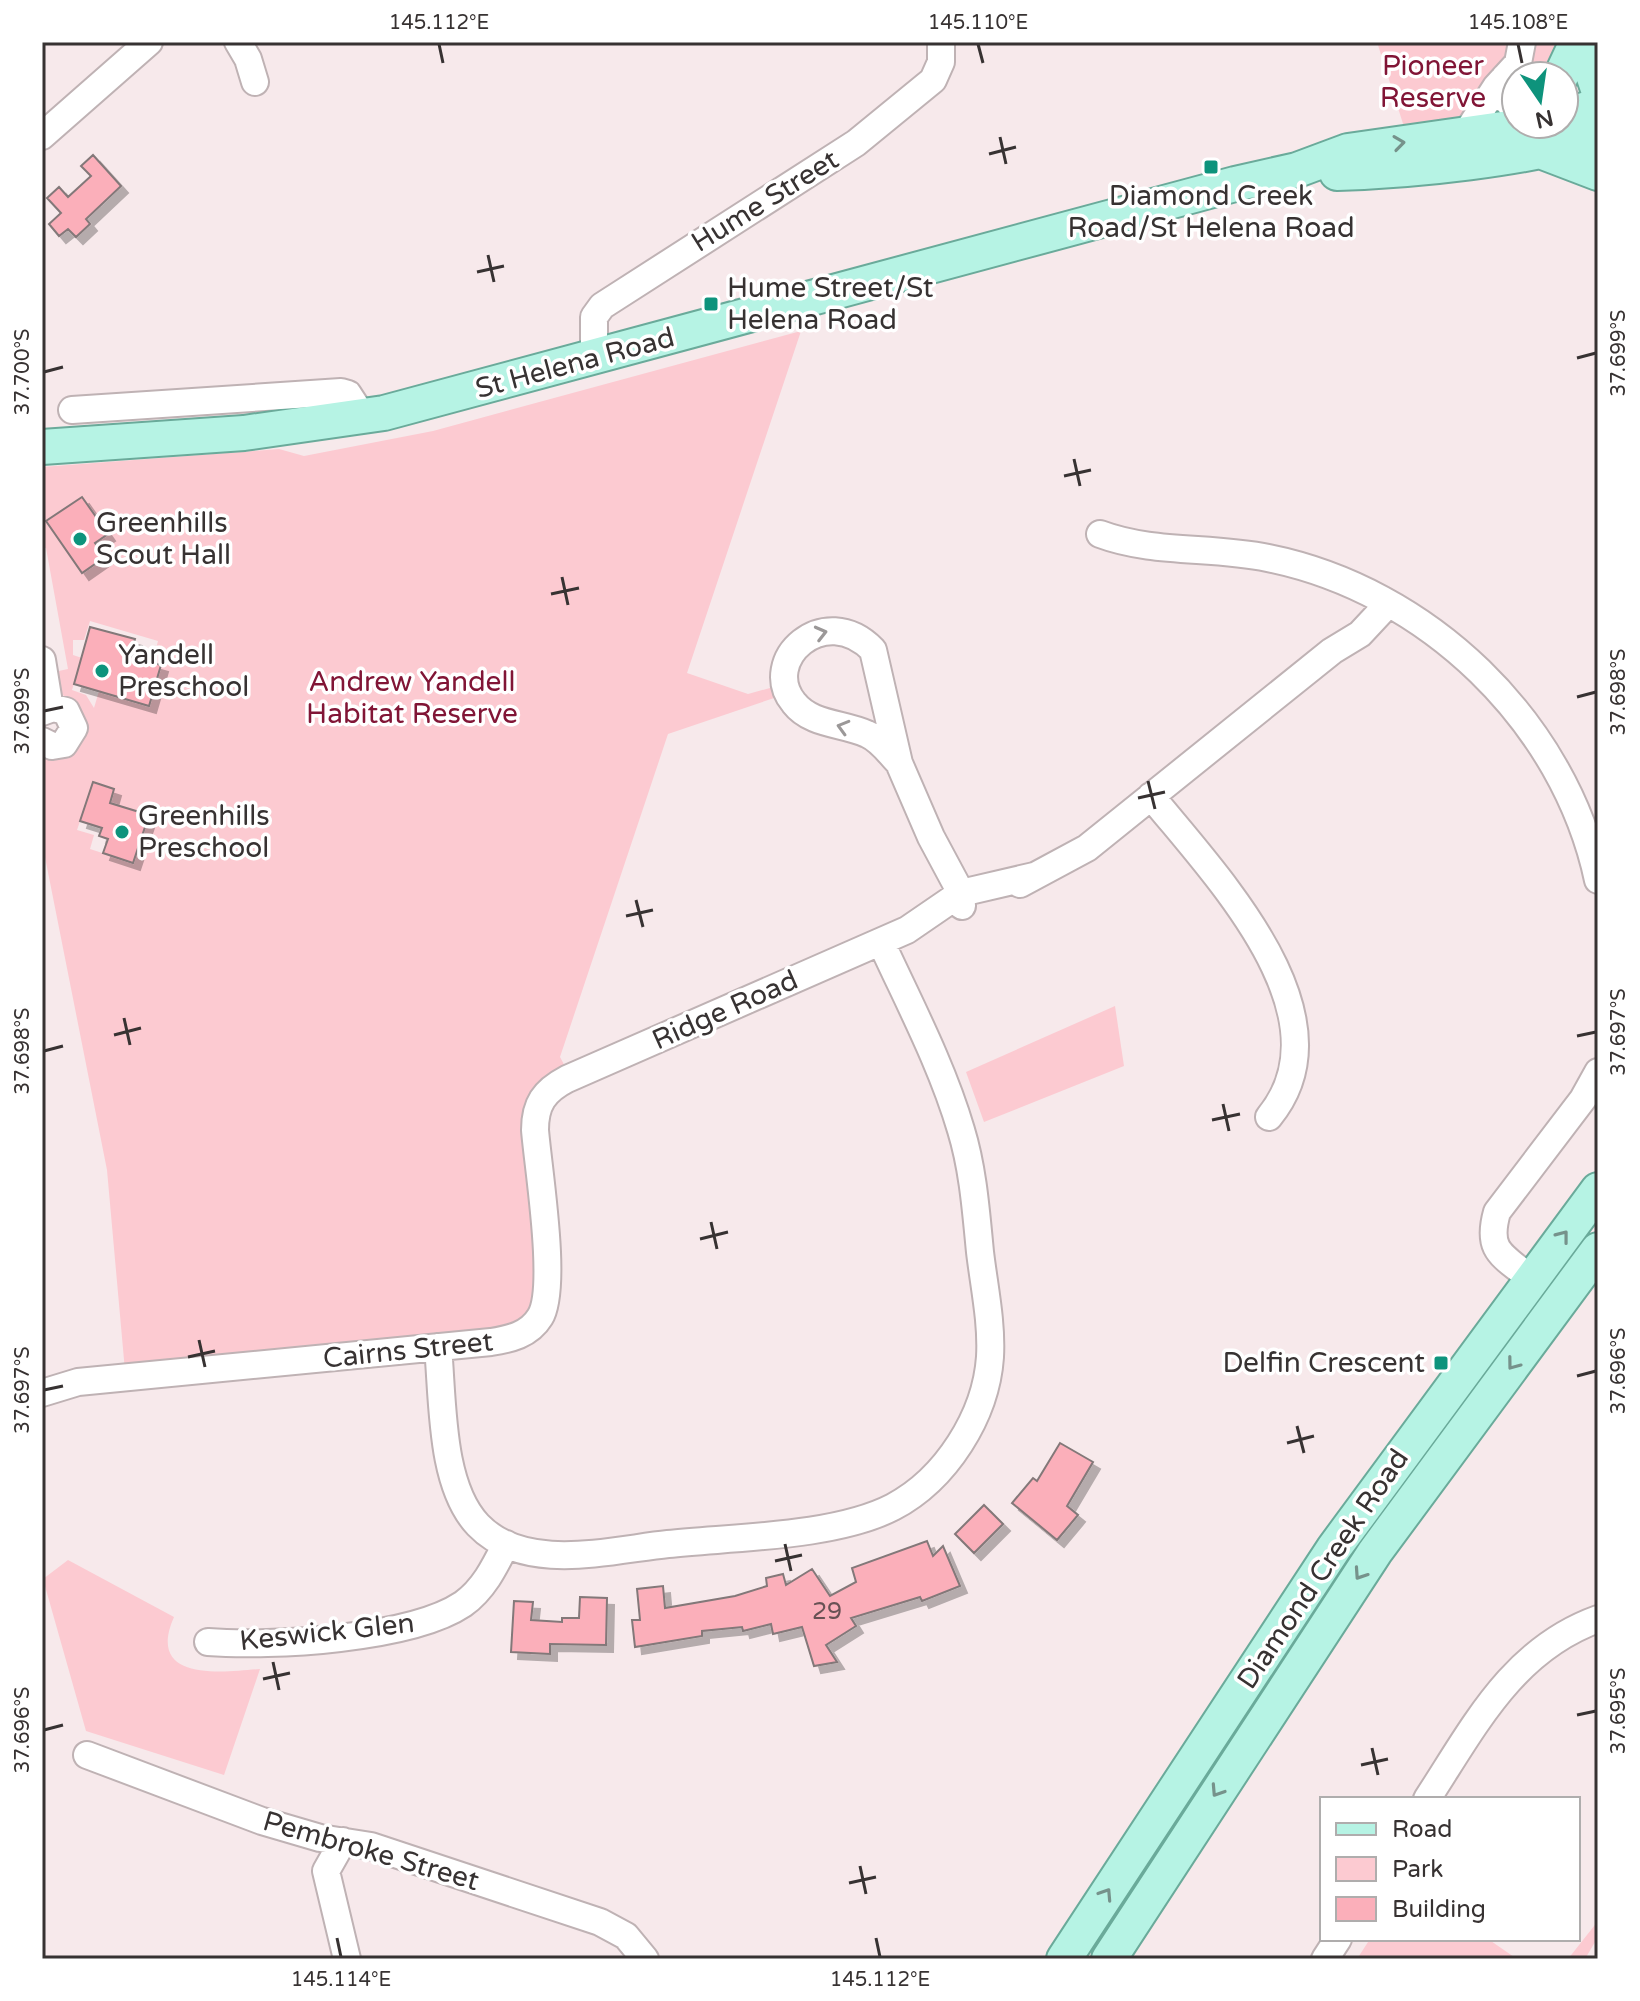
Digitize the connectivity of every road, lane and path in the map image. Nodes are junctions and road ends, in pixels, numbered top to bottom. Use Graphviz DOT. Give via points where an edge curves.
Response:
graph roads {
  1 [pos="149,42"];
  2 [pos="238,42"];
  3 [pos="941,42"];
  4 [pos="1580,42"];
  5 [pos="1570,60"];
  6 [pos="255,82"];
  7 [pos="1598,89"];
  8 [pos="1498,124"];
  9 [pos="42,136"];
  10 [pos="1527,140"];
  11 [pos="1541,140"];
  12 [pos="1297,170"];
  13 [pos="1598,173"];
  14 [pos="594,357"];
  15 [pos="72,410"];
  16 [pos="363,417"];
  17 [pos="42,447"];
  18 [pos="1100,534"];
  19 [pos="1380,600"];
  20 [pos="42,660"];
  21 [pos="46,710"];
  22 [pos="42,741"];
  23 [pos="899,763"];
  24 [pos="1151,796"];
  25 [pos="1598,880"];
  26 [pos="958,899"];
  27 [pos="881,942"];
  28 [pos="1598,1072"];
  29 [pos="546,1093"];
  30 [pos="1269,1117"];
  31 [pos="1598,1190"];
  32 [pos="1598,1250"];
  33 [pos="1530,1278"];
  34 [pos="1559,1301"];
  35 [pos="438,1347"];
  36 [pos="42,1393"];
  37 [pos="506,1544"];
  38 [pos="1598,1619"];
  39 [pos="208,1642"];
  40 [pos="87,1755"];
  41 [pos="1428,1797"];
  42 [pos="343,1841"];
  43 [pos="1337,1941"];
  44 [pos="347,1959"];
  45 [pos="645,1959"];
  46 [pos="1064,1959"];
  47 [pos="1109,1959"];
  48 [pos="1325,1959"];
  1 -- 9 [label="street"];
  2 -- 6 [label="street"];
  3 -- 14 [label="street, Hume Street" via="941,62 933,80 867,134 602,306 594,317"];
  4 -- 5 [label="main road"];
  4 -- 7 [label="main road"];
  12 -- 8 [label="main road, St Helena Road, one-way" via="1348,151"];
  10 -- 12 [label="main road, St Helena Road" via="1351,173"];
  11 -- 13 [label="main road"];
  12 -- 14 [label="main road, St Helena Road"];
  14 -- 16 [label="main road, St Helena Road"];
  15 -- 16 [label="street" via="341,392"];
  16 -- 17 [label="main road, St Helena Road" via="244,433"];
  18 -- 19 [label="street" via="1144,546 1234,551 1272,559 1342,580"];
  19 -- 24 [label="street, Ridge Road" via="1332,651"];
  19 -- 25 [label="street" via="1451,645 1515,708 1575,807"];
  20 -- 21 [label="street"];
  21 -- 22 [label="street" via="66,711 74,728 64,744"];
  23 -- 23 [label="street, one-way" via="878,740 811,717 793,703 786,668 809,635 848,631 873,650"];
  23 -- 26 [label="street"];
  24 -- 26 [label="street, Ridge Road" via="1087,848 995,898"];
  24 -- 30 [label="street" via="1241,908 1281,978 1292,1057 1285,1094"];
  26 -- 27 [label="street, Ridge Road" via="938,922"];
  27 -- 29 [label="street, Ridge Road" via="567,1079"];
  27 -- 37 [label="street" via="952,1104 971,1177 990,1355 984,1392 961,1442 909,1497 840,1525 561,1555"];
  28 -- 33 [label="street" via="1497,1212 1491,1231 1496,1250"];
  29 -- 35 [label="street, Cairns Street" via="535,1113 548,1280 544,1309 519,1336"];
  33 -- 31 [label="main road, Diamond Creek Road, one-way"];
  32 -- 34 [label="main road, Diamond Creek Road"];
  33 -- 34 [label="main road"];
  46 -- 33 [label="main road, Diamond Creek Road, one-way" via="1334,1548"];
  34 -- 47 [label="main road, Diamond Creek Road, one-way" via="1375,1552"];
  35 -- 36 [label="street, Cairns Street" via="78,1382"];
  35 -- 37 [label="street" via="456,1490 479,1526"];
  37 -- 39 [label="street, Keswick Glen" via="474,1595 428,1621 255,1644"];
  38 -- 41 [label="street" via="1548,1644 1512,1674"];
  40 -- 42 [label="street, Pembroke Street" via="262,1821"];
  42 -- 44 [label="street" via="326,1871"];
  42 -- 45 [label="street, Pembroke Street" via="600,1922 626,1936"];
  43 -- 48 [label="street"];
}
